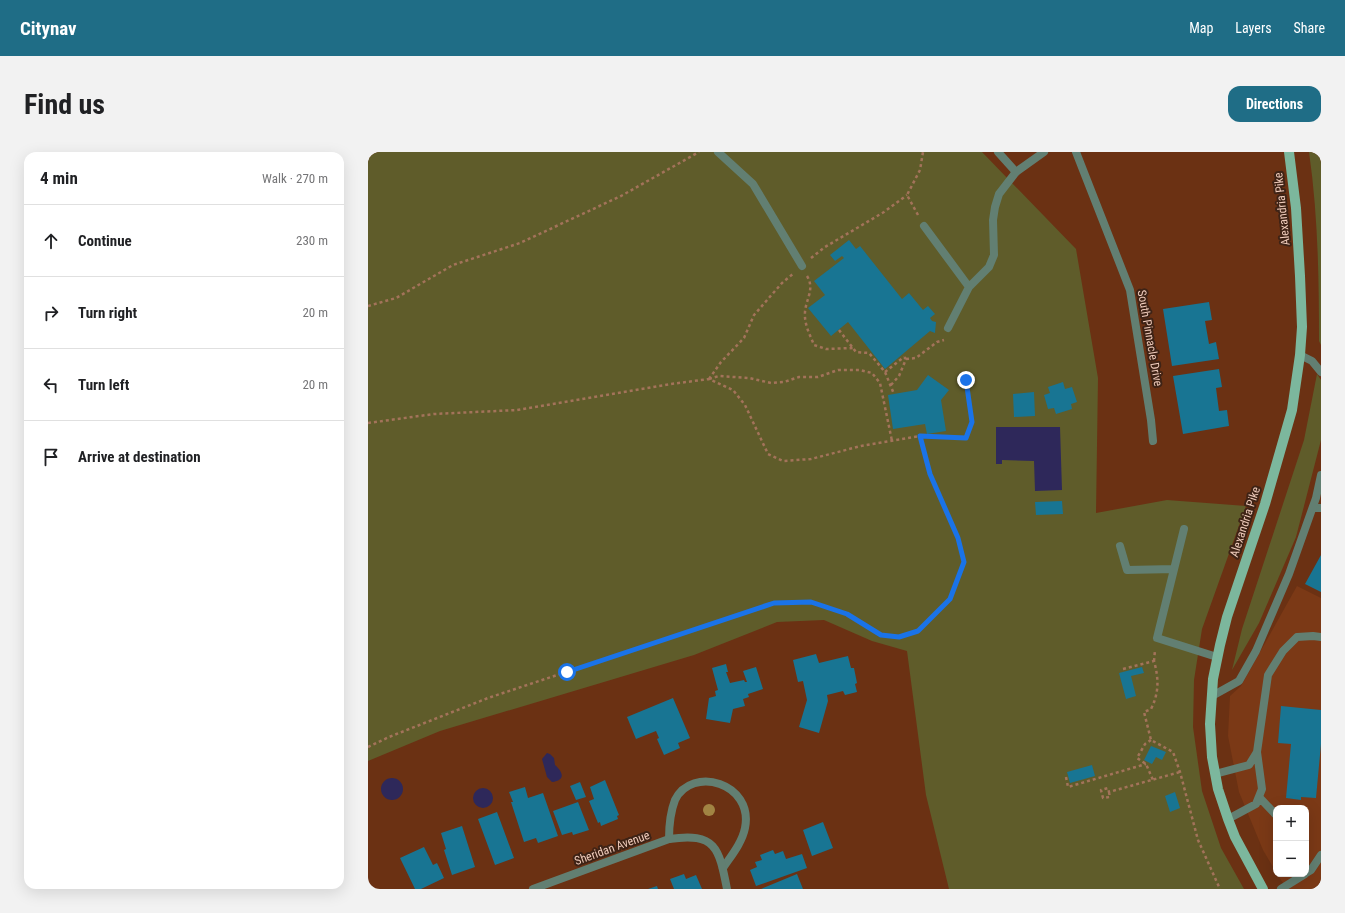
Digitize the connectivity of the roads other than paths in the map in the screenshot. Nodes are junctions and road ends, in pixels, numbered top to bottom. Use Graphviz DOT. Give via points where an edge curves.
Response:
graph roads {
  1 [pos="718,152"];
  2 [pos="998,152"];
  3 [pos="1044,152"];
  4 [pos="1076,152"];
  5 [pos="1289,152"];
  6 [pos="1016,172"];
  7 [pos="924,226"];
  8 [pos="802,266"];
  9 [pos="969,287"];
  10 [pos="948,328"];
  11 [pos="1300,355"];
  12 [pos="1321,372"];
  13 [pos="1153,441"];
  14 [pos="1321,475"];
  15 [pos="1317,508"];
  16 [pos="1184,529"];
  17 [pos="1120,546"];
  18 [pos="1174,569"];
  19 [pos="1321,637"];
  20 [pos="1217,657"];
  21 [pos="1212,696"];
  22 [pos="1257,752"];
  23 [pos="1215,774"];
  24 [pos="1259,797"];
  25 [pos="1273,812"];
  26 [pos="1228,819"];
  27 [pos="669,840"];
  28 [pos="1321,856"];
  29 [pos="723,868"];
  30 [pos="1309,871"];
  31 [pos="1300,877"];
  32 [pos="533,889"];
  33 [pos="728,889"];
  34 [pos="1263,889"];
  35 [pos="1281,889"];
  1 -- 8 [label="street" via="753,184"];
  2 -- 6 [label="street"];
  3 -- 6 [label="street"];
  4 -- 13 [label="street, South Pinnacle Drive" via="1130,290"];
  5 -- 11 [label="main road, Alexandria Pike" via="1296,208 1300,276"];
  6 -- 9 [label="street" via="999,194 995,207 994,255 989,267"];
  7 -- 9 [label="street"];
  9 -- 10 [label="street"];
  11 -- 12 [label="street" via="1312,361"];
  11 -- 20 [label="main road, Alexandria Pike" via="1292,410 1265,504 1227,617"];
  14 -- 15 [label="street" via="1316,498"];
  15 -- 21 [label="street" via="1256,651 1239,681"];
  16 -- 18 [label="street"];
  17 -- 18 [label="street" via="1127,570"];
  18 -- 20 [label="street" via="1157,638"];
  19 -- 22 [label="street" via="1297,637 1283,651 1268,675"];
  20 -- 21 [label="main road, Alexandria Pike"];
  21 -- 23 [label="main road, Alexandria Pike" via="1210,724"];
  22 -- 23 [label="street" via="1249,765"];
  22 -- 24 [label="street" via="1262,789"];
  23 -- 26 [label="main road, Alexandria Pike"];
  24 -- 25 [label="street"];
  24 -- 26 [label="street" via="1256,804"];
  26 -- 34 [label="main road, Alexandria Pike"];
  27 -- 29 [label="street, Sheridan Avenue" via="688,837 709,842 717,851"];
  27 -- 29 [label="street" via="672,809 682,792 690,786 707,782 719,783 731,789 738,795 744,807 745,828"];
  27 -- 32 [label="street, Sheridan Avenue"];
  28 -- 30 [label="street"];
  29 -- 33 [label="street"];
  31 -- 35 [label="street"];
}
